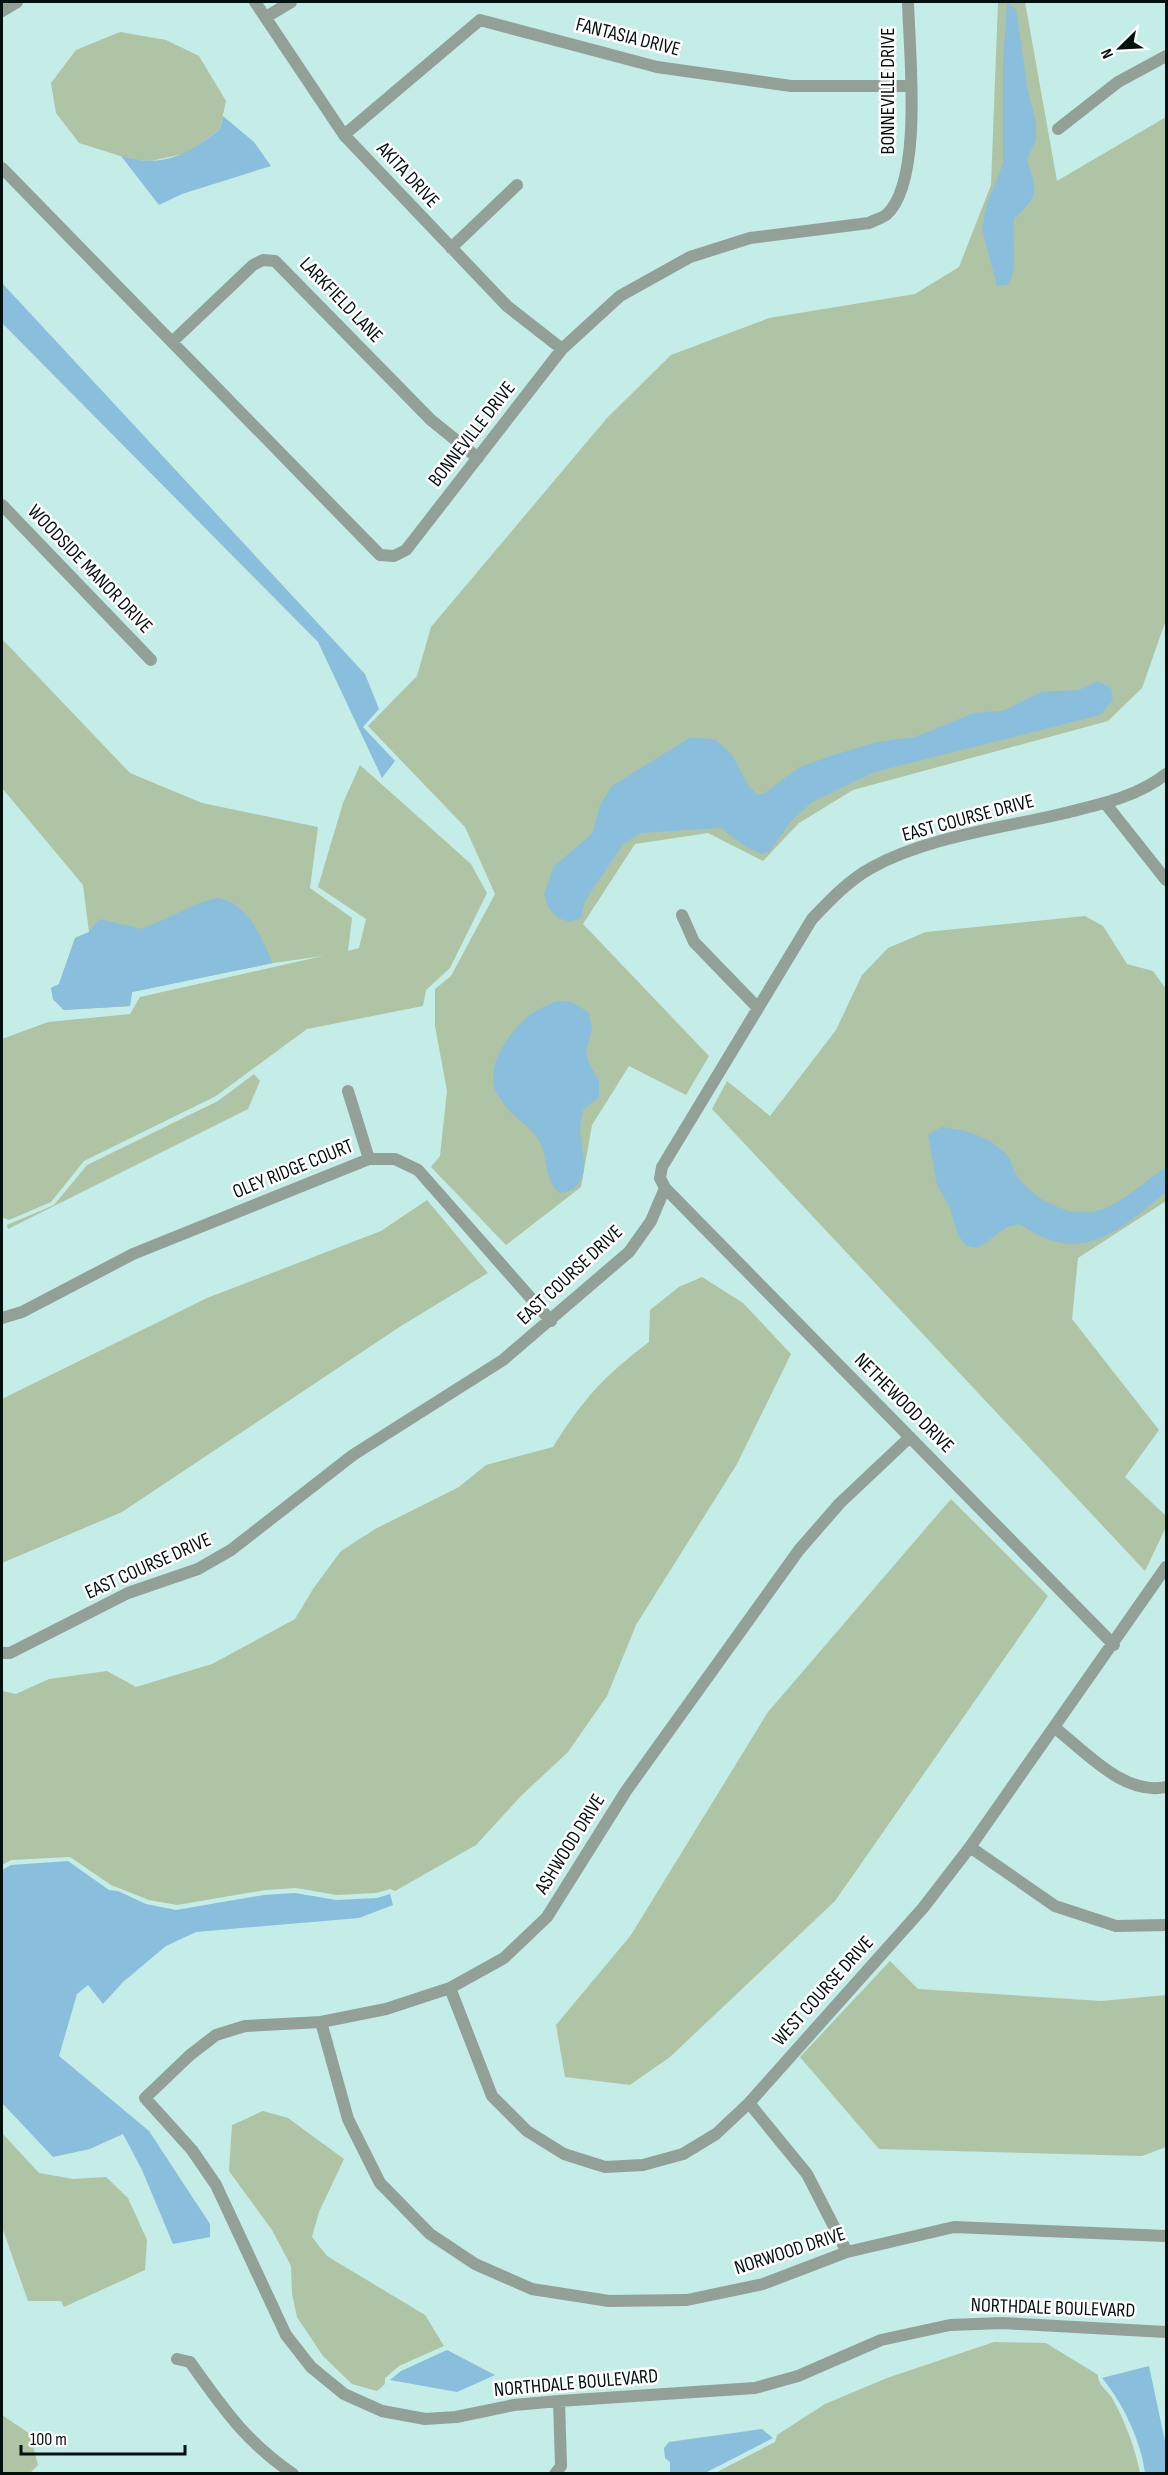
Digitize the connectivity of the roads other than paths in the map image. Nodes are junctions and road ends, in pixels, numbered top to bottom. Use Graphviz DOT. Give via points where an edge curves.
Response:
graph roads {
  1 [pos="17,2"];
  2 [pos="255,2"];
  3 [pos="291,2"];
  4 [pos="908,2"];
  5 [pos="2,11"];
  6 [pos="266,18"];
  7 [pos="1167,56"];
  8 [pos="911,86"];
  9 [pos="1058,129"];
  10 [pos="344,135"];
  11 [pos="2,168"];
  12 [pos="518,185"];
  13 [pos="451,248"];
  14 [pos="172,342"];
  15 [pos="562,349"];
  16 [pos="478,458"];
  17 [pos="2,505"];
  18 [pos="151,660"];
  19 [pos="1167,774"];
  20 [pos="1105,803"];
  21 [pos="1167,879"];
  22 [pos="682,915"];
  23 [pos="757,1006"];
  24 [pos="348,1092"];
  25 [pos="369,1160"];
  26 [pos="665,1188"];
  27 [pos="2,1318"];
  28 [pos="551,1321"];
  29 [pos="910,1437"];
  30 [pos="1167,1567"];
  31 [pos="1114,1645"];
  32 [pos="2,1653"];
  33 [pos="1055,1728"];
  34 [pos="1167,1787"];
  35 [pos="970,1847"];
  36 [pos="1167,1925"];
  37 [pos="450,1988"];
  38 [pos="321,2022"];
  39 [pos="145,2098"];
  40 [pos="749,2103"];
  41 [pos="1167,2236"];
  42 [pos="847,2252"];
  43 [pos="1167,2332"];
  44 [pos="177,2359"];
  45 [pos="560,2401"];
  46 [pos="293,2474"];
  47 [pos="555,2474"];
  1 -- 5 [label="street"];
  2 -- 6 [label="street, AKITA DRIVE"];
  3 -- 6 [label="street"];
  4 -- 8 [label="street, BONNEVILLE DRIVE"];
  6 -- 10 [label="street, AKITA DRIVE"];
  7 -- 9 [label="street" via="1118,82"];
  8 -- 10 [label="street, FANTASIA DRIVE" via="791,86 657,67 480,20"];
  8 -- 15 [label="street, BONNEVILLE DRIVE" via="908,163 897,200 885,215 869,223 750,238 690,257 620,296"];
  10 -- 13 [label="street, AKITA DRIVE"];
  11 -- 14 [label="street, BONNEVILLE DRIVE"];
  12 -- 13 [label="street"];
  13 -- 15 [label="street, AKITA DRIVE" via="507,306"];
  14 -- 16 [label="street, LARKFIELD LANE" via="253,265 263,260 275,261 430,420"];
  14 -- 16 [label="street, BONNEVILLE DRIVE" via="380,555 394,556 406,550"];
  15 -- 16 [label="street, BONNEVILLE DRIVE"];
  17 -- 18 [label="street, WOODSIDE MANOR DRIVE"];
  19 -- 20 [label="street, EAST COURSE DRIVE" via="1147,789"];
  20 -- 21 [label="street"];
  20 -- 23 [label="street, EAST COURSE DRIVE" via="910,850 870,869 838,891 812,919"];
  22 -- 23 [label="street" via="694,942"];
  23 -- 26 [label="street, EAST COURSE DRIVE" via="662,1167 660,1178"];
  24 -- 25 [label="street"];
  25 -- 27 [label="street, OLEY RIDGE COURT" via="133,1254 22,1312"];
  25 -- 28 [label="street, OLEY RIDGE COURT" via="395,1159 418,1170"];
  26 -- 28 [label="street, EAST COURSE DRIVE" via="651,1221 629,1252"];
  26 -- 29 [label="street, NETHEWOOD DRIVE"];
  28 -- 32 [label="street, EAST COURSE DRIVE" via="503,1360 354,1455 231,1550 198,1569 128,1593 10,1653"];
  29 -- 31 [label="street, NETHEWOOD DRIVE"];
  29 -- 37 [label="street, ASHWOOD DRIVE" via="840,1503 799,1551 626,1791 547,1917 504,1958"];
  30 -- 31 [label="street, WEST COURSE DRIVE"];
  31 -- 33 [label="street, WEST COURSE DRIVE"];
  33 -- 34 [label="street" via="1120,1778 1138,1787"];
  33 -- 35 [label="street, WEST COURSE DRIVE"];
  35 -- 36 [label="street" via="1055,1906 1116,1926"];
  35 -- 40 [label="street, WEST COURSE DRIVE" via="922,1908"];
  37 -- 38 [label="street, ASHWOOD DRIVE" via="386,2009"];
  37 -- 40 [label="street, WEST COURSE DRIVE" via="492,2096 527,2131 564,2154 605,2167 643,2165 682,2154 716,2134"];
  38 -- 39 [label="street, ASHWOOD DRIVE" via="245,2026 216,2035"];
  38 -- 42 [label="street, NORWOOD DRIVE" via="348,2119 380,2183 429,2234 484,2269 532,2289 609,2301 687,2300 763,2284"];
  39 -- 45 [label="street, NORTHDALE BOULEVARD" via="192,2150 216,2185 286,2335 311,2367 344,2394 382,2411 425,2419"];
  40 -- 42 [label="street" via="807,2174"];
  41 -- 42 [label="street, NORWOOD DRIVE" via="954,2227"];
  43 -- 45 [label="street, NORTHDALE BOULEVARD" via="1002,2323 950,2325 881,2340 798,2376 755,2388"];
  44 -- 46 [label="street" via="190,2362 241,2432"];
  45 -- 47 [label="street" via="561,2466"];
}
